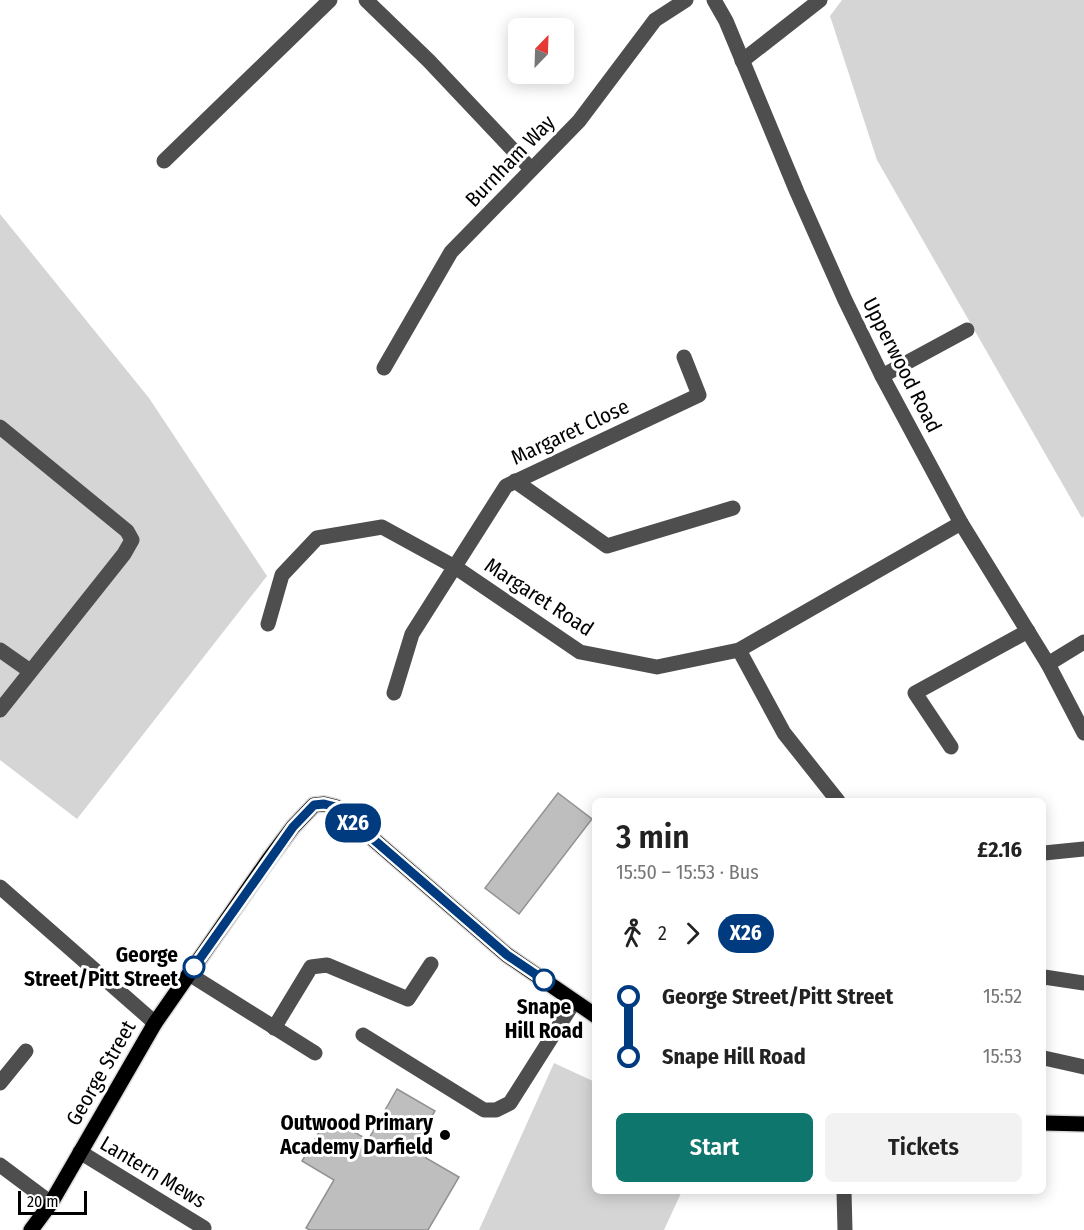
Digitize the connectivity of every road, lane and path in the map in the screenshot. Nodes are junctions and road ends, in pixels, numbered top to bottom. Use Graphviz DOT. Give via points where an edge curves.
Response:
graph roads {
  1 [pos="330,0"];
  2 [pos="366,0"];
  3 [pos="686,0"];
  4 [pos="714,0"];
  5 [pos="820,0"];
  6 [pos="742,61"];
  7 [pos="164,161"];
  8 [pos="531,168"];
  9 [pos="967,330"];
  10 [pos="684,357"];
  11 [pos="384,368"];
  12 [pos="882,376"];
  13 [pos="0,427"];
  14 [pos="515,481"];
  15 [pos="733,508"];
  16 [pos="961,523"];
  17 [pos="455,567"];
  18 [pos="268,624"];
  19 [pos="1028,631"];
  20 [pos="1084,642"];
  21 [pos="0,650"];
  22 [pos="739,650"];
  23 [pos="1048,664"];
  24 [pos="30,671"];
  25 [pos="394,693"];
  26 [pos="0,711"];
  27 [pos="1084,733"];
  28 [pos="951,747"];
  29 [pos="836,798"];
  30 [pos="1084,849"];
  31 [pos="1046,853"];
  32 [pos="0,887"];
  33 [pos="431,964"];
  34 [pos="189,974"];
  35 [pos="1046,977"];
  36 [pos="1084,983"];
  37 [pos="574,1002"];
  38 [pos="592,1013"];
  39 [pos="155,1023"];
  40 [pos="274,1028"];
  41 [pos="363,1035"];
  42 [pos="26,1051"];
  43 [pos="315,1053"];
  44 [pos="1046,1058"];
  45 [pos="1084,1067"];
  46 [pos="0,1083"];
  47 [pos="1046,1123"];
  48 [pos="1084,1124"];
  49 [pos="80,1152"];
  50 [pos="0,1165"];
  51 [pos="843,1194"];
  52 [pos="51,1203"];
  53 [pos="204,1228"];
  54 [pos="31,1230"];
  55 [pos="845,1230"];
  1 -- 7 [label="street"];
  2 -- 8 [label="street"];
  3 -- 8 [label="street, Burnham Way" via="655,20 579,121"];
  4 -- 6 [label="street, Upperwood Road"];
  5 -- 6 [label="street"];
  6 -- 12 [label="street, Upperwood Road" via="840,289"];
  8 -- 11 [label="street, Burnham Way" via="451,252"];
  9 -- 12 [label="street"];
  10 -- 14 [label="street, Margaret Close" via="699,395"];
  12 -- 16 [label="street, Upperwood Road"];
  13 -- 24 [label="street" via="127,531 132,540"];
  14 -- 15 [label="street" via="608,546"];
  14 -- 17 [label="street, Margaret Close" via="506,486"];
  16 -- 19 [label="street, Upperwood Road"];
  16 -- 22 [label="street, Margaret Road"];
  17 -- 18 [label="street, Margaret Road" via="382,527 317,538 282,575"];
  17 -- 22 [label="street, Margaret Road" via="580,652 657,667"];
  17 -- 25 [label="street, Margaret Close" via="412,634"];
  19 -- 23 [label="street, Upperwood Road"];
  19 -- 28 [label="street" via="915,693"];
  20 -- 23 [label="street"];
  21 -- 24 [label="street"];
  22 -- 29 [label="street" via="784,733"];
  23 -- 27 [label="street, Upperwood Road"];
  24 -- 26 [label="street"];
  30 -- 31 [label="street"];
  32 -- 39 [label="street"];
  33 -- 40 [label="street" via="408,999 327,965 311,967"];
  34 -- 37 [label="main road, George Street" via="293,827 314,805 324,804 336,807 507,955"];
  34 -- 39 [label="main road, George Street"];
  34 -- 40 [label="street"];
  35 -- 36 [label="street"];
  37 -- 38 [label="main road"];
  37 -- 41 [label="street" via="510,1103 496,1110 484,1110"];
  39 -- 49 [label="main road, George Street"];
  40 -- 43 [label="street"];
  42 -- 46 [label="street"];
  44 -- 45 [label="street"];
  47 -- 48 [label="main road"];
  49 -- 52 [label="main road, George Street"];
  49 -- 53 [label="street, Lantern Mews"];
  50 -- 52 [label="street"];
  51 -- 55 [label="street"];
  52 -- 54 [label="main road, George Street"];
}
